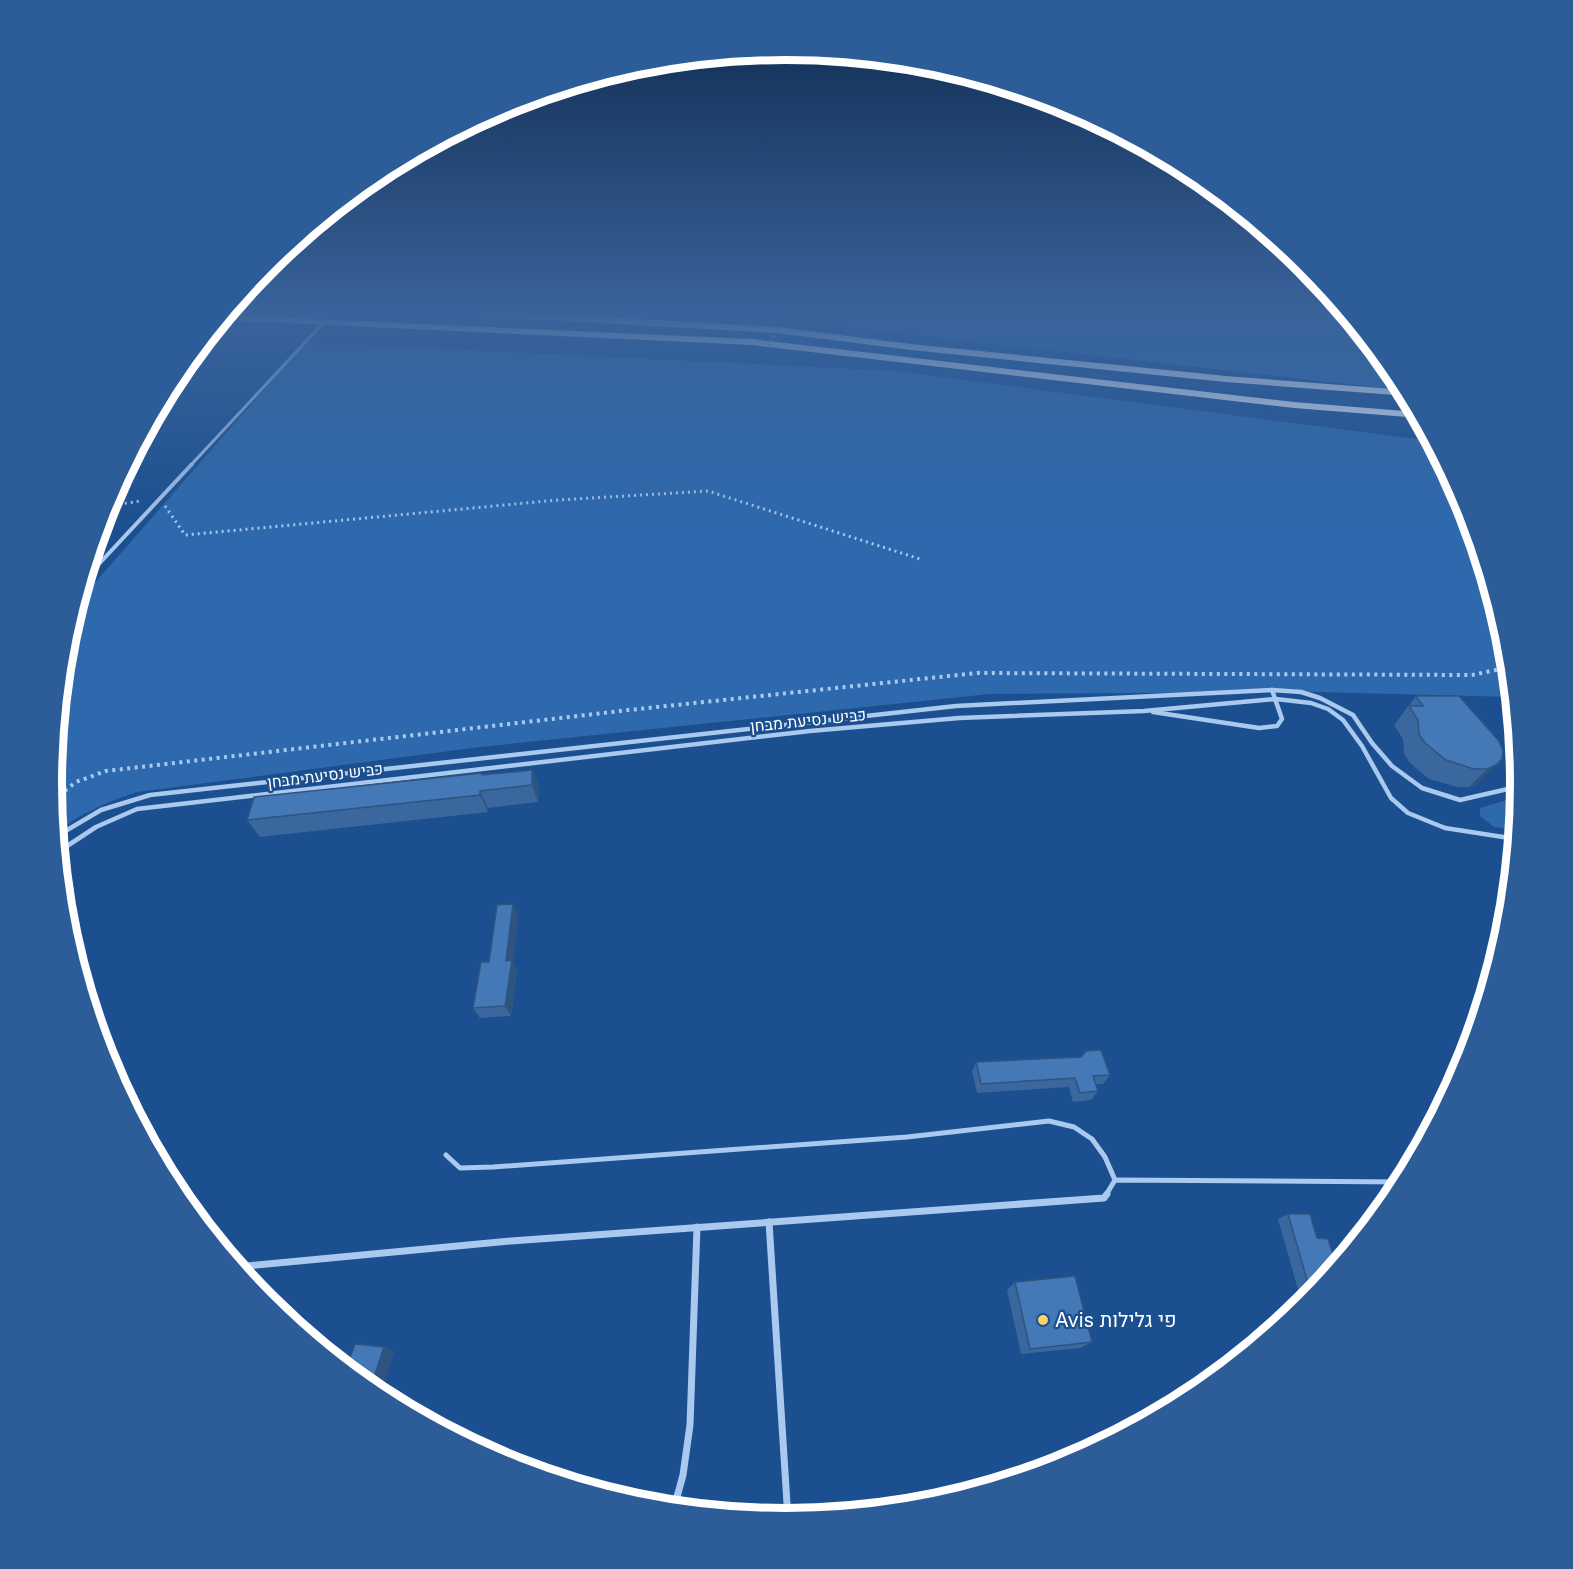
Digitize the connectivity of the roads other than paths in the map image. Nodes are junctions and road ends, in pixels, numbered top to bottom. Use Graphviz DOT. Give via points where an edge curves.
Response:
graph roads {
  1 [pos="265,385"];
  2 [pos="1124,385"];
  3 [pos="1306,385"];
  4 [pos="1395,392"];
  5 [pos="1409,415"];
  6 [pos="95,568"];
  7 [pos="1272,690"];
  8 [pos="1276,699"];
  9 [pos="1144,711"];
  10 [pos="1511,788"];
  11 [pos="64,831"];
  12 [pos="1509,838"];
  13 [pos="65,846"];
  14 [pos="446,1155"];
  15 [pos="1115,1180"];
  16 [pos="1392,1182"];
  17 [pos="769,1222"];
  18 [pos="697,1227"];
  19 [pos="246,1266"];
  20 [pos="677,1500"];
  21 [pos="787,1509"];
  1 -- 6 [label="lane"];
  2 -- 5 [label="highway"];
  3 -- 4 [label="highway"];
  7 -- 8 [label="lane"];
  7 -- 10 [label="lane, כביש נסיעת מבחן" via="1301,692 1353,715 1392,766 1422,788 1460,800"];
  7 -- 11 [label="lane, כביש נסיעת מבחן" via="956,706 150,795 87,815"];
  8 -- 9 [label="lane, כביש נסיעת מבחן"];
  8 -- 9 [label="lane" via="1282,719 1277,726 1259,728"];
  8 -- 12 [label="lane, כביש נסיעת מבחן" via="1319,706 1343,720 1391,798 1408,813 1445,828"];
  9 -- 13 [label="lane, כביש נסיעת מבחן" via="971,717 810,731 137,809 88,829"];
  14 -- 15 [label="lane" via="460,1168 493,1167 908,1137 1049,1121 1067,1122 1086,1132 1108,1159"];
  15 -- 16 [label="lane"];
  15 -- 17 [label="lane" via="1104,1198"];
  17 -- 18 [label="lane"];
  17 -- 21 [label="lane"];
  18 -- 19 [label="lane" via="511,1240"];
  18 -- 20 [label="lane" via="690,1432"];
}
